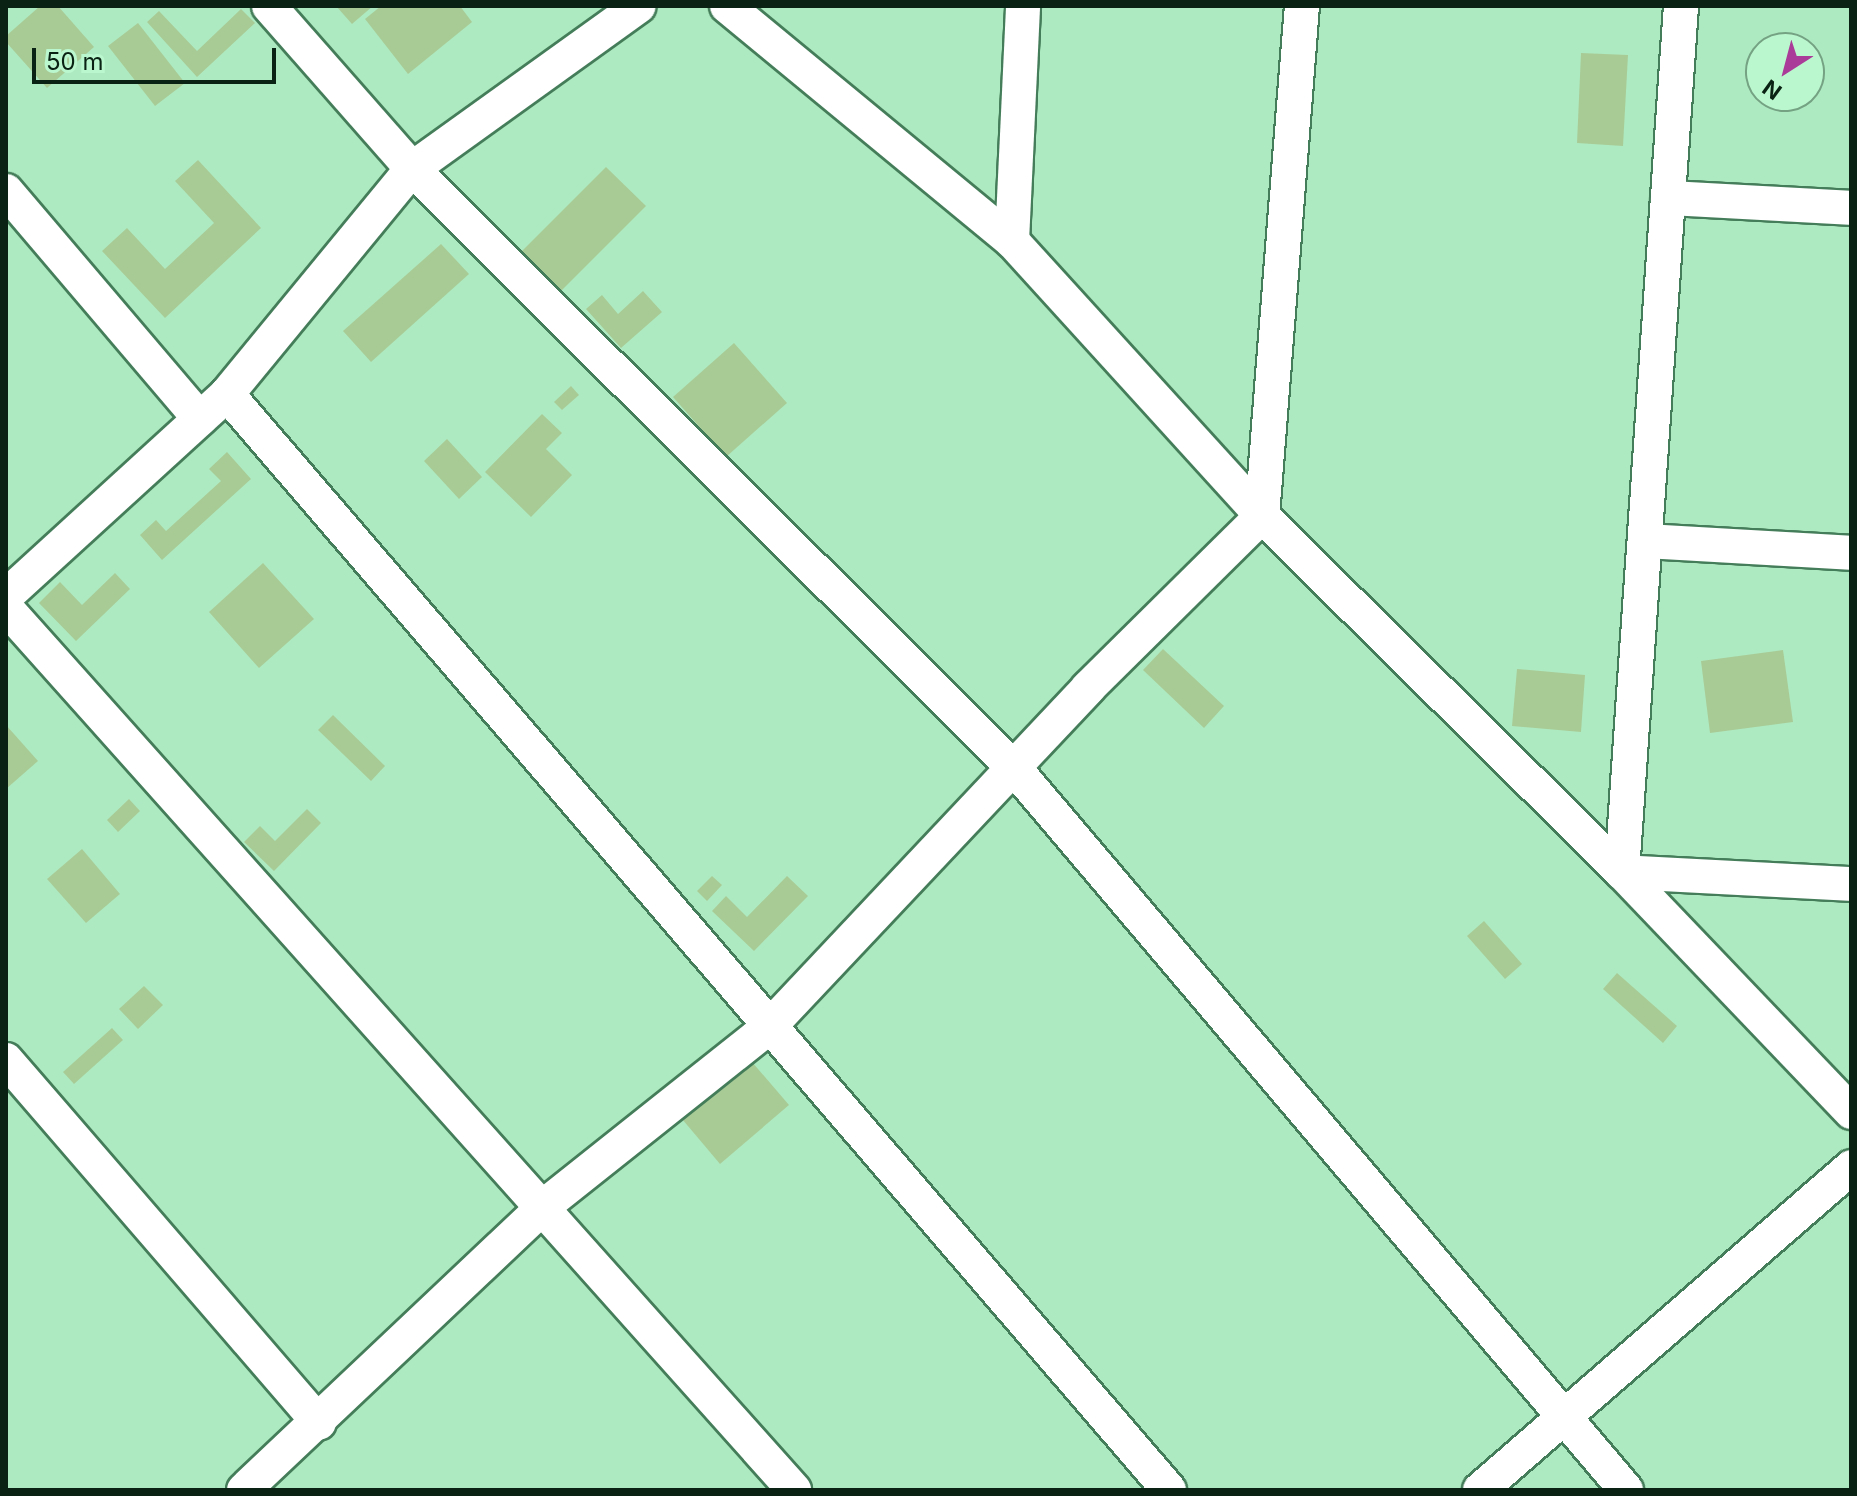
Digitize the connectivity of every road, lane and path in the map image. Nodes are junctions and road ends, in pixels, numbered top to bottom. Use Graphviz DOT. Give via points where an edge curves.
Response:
graph roads {
  1 [pos="269,6"];
  2 [pos="639,6"];
  3 [pos="727,6"];
  4 [pos="1023,6"];
  5 [pos="1302,6"];
  6 [pos="1681,6"];
  7 [pos="412,169"];
  8 [pos="6,191"];
  9 [pos="1668,198"];
  10 [pos="1851,208"];
  11 [pos="1012,241"];
  12 [pos="227,394"];
  13 [pos="200,419"];
  14 [pos="1262,516"];
  15 [pos="1645,541"];
  16 [pos="1851,553"];
  17 [pos="6,596"];
  18 [pos="6,608"];
  19 [pos="1015,769"];
  20 [pos="1622,872"];
  21 [pos="1851,884"];
  22 [pos="768,1028"];
  23 [pos="6,1060"];
  24 [pos="1851,1112"];
  25 [pos="1851,1167"];
  26 [pos="544,1206"];
  27 [pos="1564,1417"];
  28 [pos="319,1422"];
  29 [pos="244,1490"];
  30 [pos="794,1490"];
  31 [pos="1169,1490"];
  32 [pos="1480,1490"];
  33 [pos="1626,1490"];
  1 -- 7 [label="street"];
  2 -- 7 [label="street"];
  3 -- 11 [label="street"];
  4 -- 11 [label="street"];
  5 -- 14 [label="street"];
  6 -- 9 [label="street"];
  7 -- 12 [label="street"];
  7 -- 19 [label="street"];
  8 -- 13 [label="street"];
  9 -- 10 [label="street"];
  9 -- 15 [label="street"];
  11 -- 14 [label="street"];
  12 -- 13 [label="street"];
  12 -- 22 [label="street"];
  13 -- 17 [label="street"];
  14 -- 19 [label="street"];
  14 -- 20 [label="street"];
  15 -- 16 [label="street"];
  15 -- 20 [label="street"];
  18 -- 26 [label="street"];
  19 -- 22 [label="street"];
  19 -- 27 [label="street"];
  20 -- 21 [label="street"];
  20 -- 24 [label="street"];
  22 -- 26 [label="street"];
  22 -- 31 [label="street"];
  23 -- 28 [label="street"];
  25 -- 27 [label="street"];
  26 -- 28 [label="street"];
  26 -- 30 [label="street"];
  27 -- 32 [label="street"];
  27 -- 33 [label="street"];
  28 -- 29 [label="street"];
}
